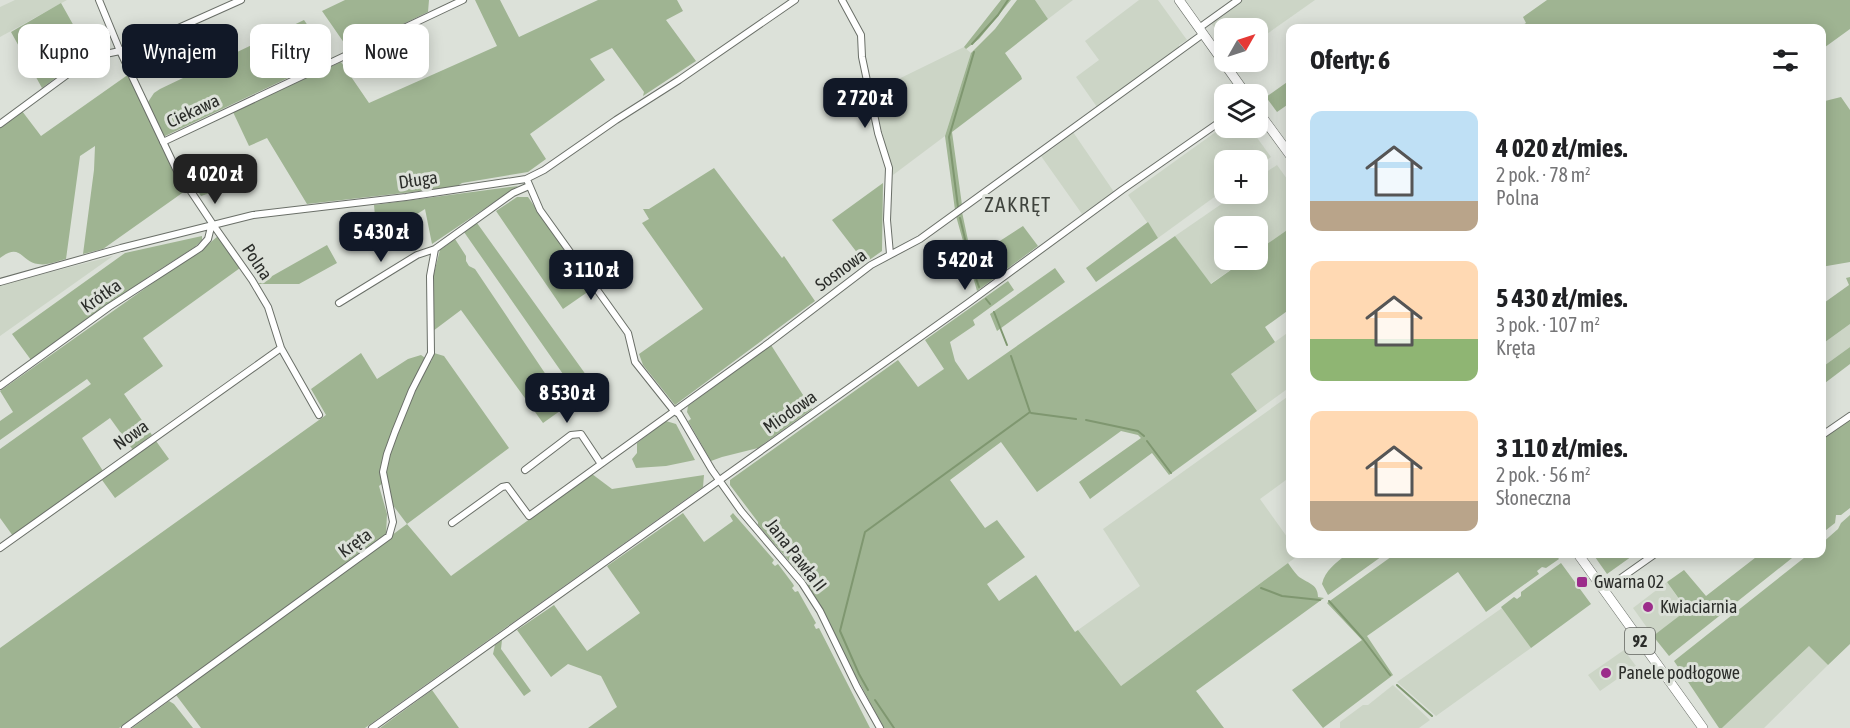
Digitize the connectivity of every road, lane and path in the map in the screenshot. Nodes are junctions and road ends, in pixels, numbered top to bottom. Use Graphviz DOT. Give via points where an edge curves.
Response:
graph roads {
  1 [pos="99,0"];
  2 [pos="241,0"];
  3 [pos="463,0"];
  4 [pos="795,0"];
  5 [pos="842,0"];
  6 [pos="1179,0"];
  7 [pos="1238,0"];
  8 [pos="1201,31"];
  9 [pos="120,51"];
  10 [pos="1239,84"];
  11 [pos="0,124"];
  12 [pos="1268,125"];
  13 [pos="1214,126"];
  14 [pos="163,142"];
  15 [pos="1286,150"];
  16 [pos="528,182"];
  17 [pos="213,227"];
  18 [pos="435,249"];
  19 [pos="890,254"];
  20 [pos="0,282"];
  21 [pos="339,303"];
  22 [pos="281,348"];
  23 [pos="0,386"];
  24 [pos="674,411"];
  25 [pos="319,415"];
  26 [pos="1850,416"];
  27 [pos="1826,433"];
  28 [pos="601,464"];
  29 [pos="525,470"];
  30 [pos="720,480"];
  31 [pos="452,523"];
  32 [pos="0,548"];
  33 [pos="1581,558"];
  34 [pos="1649,558"];
  35 [pos="1604,590"];
  36 [pos="125,728"];
  37 [pos="372,728"];
  38 [pos="880,728"];
  39 [pos="1703,728"];
  1 -- 9 [label="street, Polna"];
  2 -- 9 [label="street"];
  3 -- 14 [label="street, Ciekawa"];
  4 -- 16 [label="street, Długa"];
  5 -- 19 [label="street" via="861,35 862,57 889,168"];
  6 -- 8 [label="main road"];
  7 -- 8 [label="street, Sosnowa"];
  8 -- 10 [label="main road"];
  8 -- 19 [label="street, Sosnowa" via="920,239"];
  9 -- 11 [label="street" via="88,58"];
  9 -- 14 [label="street, Polna"];
  12 -- 15 [label="main road"];
  13 -- 30 [label="street, Miodowa"];
  14 -- 17 [label="street, Polna"];
  16 -- 17 [label="street, Długa" via="272,212"];
  16 -- 18 [label="street"];
  16 -- 24 [label="street, Jana Pawła II" via="540,210 628,333 635,362"];
  17 -- 20 [label="street, Długa"];
  17 -- 22 [label="street, Polna" via="268,307"];
  17 -- 23 [label="street, Krótka" via="200,248 109,307"];
  18 -- 21 [label="street" via="417,255"];
  18 -- 36 [label="street, Kręta" via="430,276 431,353 395,432 383,472 393,522 389,536"];
  19 -- 24 [label="street, Sosnowa"];
  22 -- 25 [label="street, Polna"];
  22 -- 32 [label="street, Nowa"];
  24 -- 28 [label="street, Sosnowa"];
  24 -- 30 [label="street, Jana Pawła II"];
  26 -- 27 [label="street"];
  28 -- 29 [label="street" via="581,434 571,435"];
  28 -- 31 [label="street, Sosnowa" via="530,516 507,486"];
  30 -- 37 [label="street, Miodowa"];
  30 -- 38 [label="street, Jana Pawła II" via="741,512 802,583"];
  33 -- 35 [label="main road, 92"];
  34 -- 35 [label="street"];
  35 -- 39 [label="main road, 92"];
}
